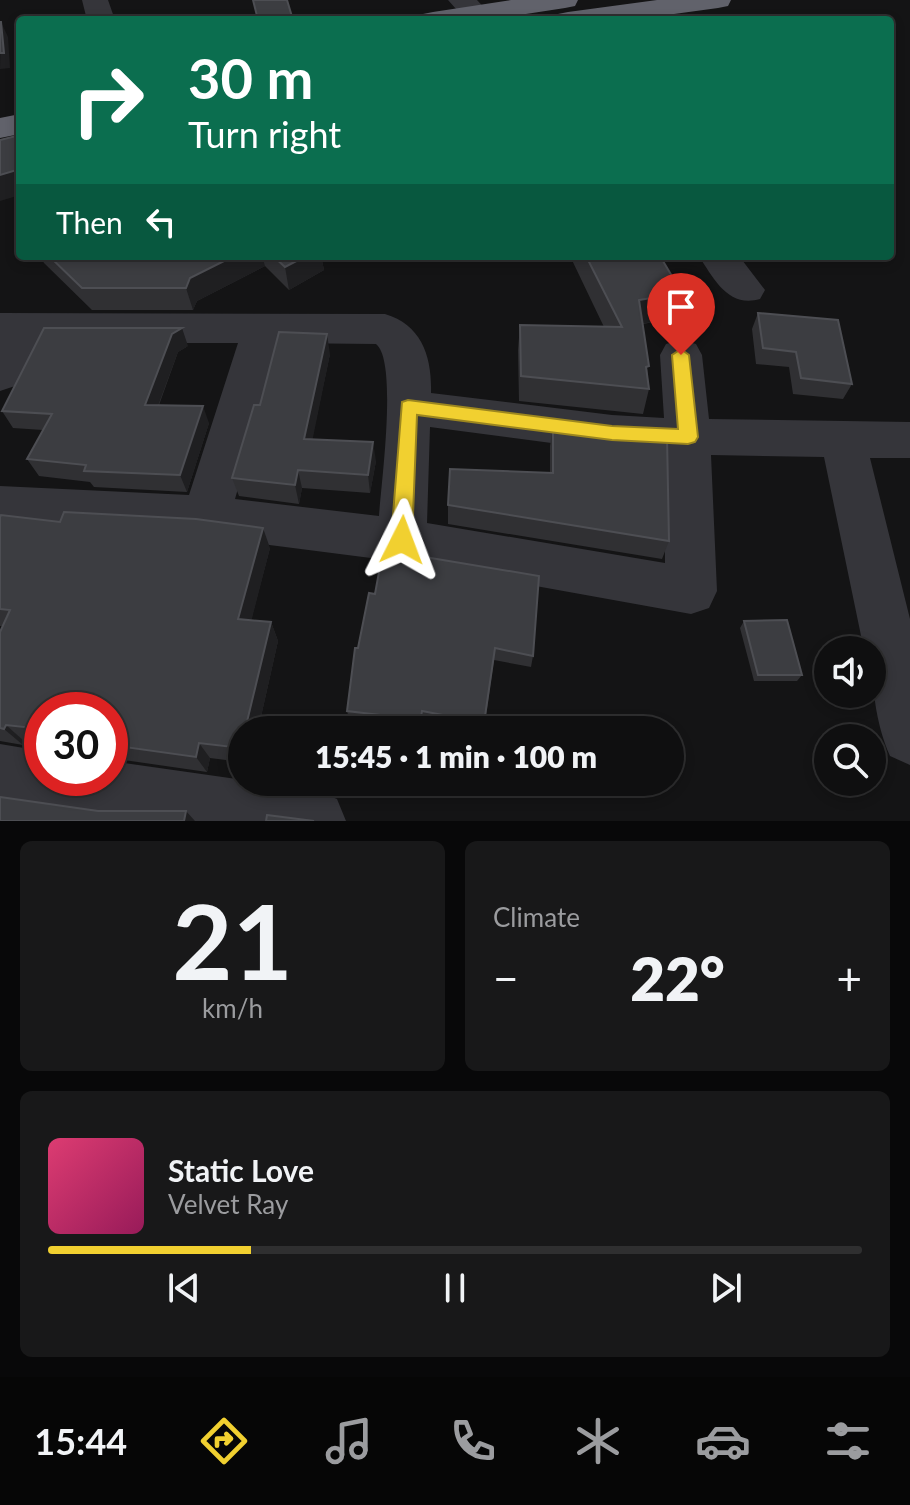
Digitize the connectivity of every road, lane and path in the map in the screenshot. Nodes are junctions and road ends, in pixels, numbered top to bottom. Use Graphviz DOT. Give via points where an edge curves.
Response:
graph roads {
  1 [pos="565,0"];
  2 [pos="718,0"];
  3 [pos="468,7"];
  4 [pos="444,16"];
  5 [pos="598,16"];
  6 [pos="721,260"];
  7 [pos="746,290"];
  8 [pos="13,328"];
  9 [pos="263,328"];
  10 [pos="681,355"];
  11 [pos="0,375"];
  12 [pos="408,407"];
  13 [pos="688,437"];
  14 [pos="843,438"];
  15 [pos="910,440"];
  16 [pos="0,506"];
  17 [pos="206,516"];
  18 [pos="402,540"];
  19 [pos="910,736"];
  20 [pos="0,774"];
  21 [pos="315,821"];
  1 -- 3 [label="highway"];
  2 -- 5 [label="highway"];
  3 -- 4 [label="highway"];
  6 -- 7 [label="street"];
  8 -- 9 [label="street"];
  8 -- 11 [label="street"];
  9 -- 12 [label="street" via="385,329 402,342 409,362"];
  9 -- 17 [label="street"];
  10 -- 13 [label="street"];
  12 -- 13 [label="street" via="612,433"];
  12 -- 18 [label="street"];
  13 -- 14 [label="street"];
  13 -- 18 [label="street" via="691,591"];
  14 -- 15 [label="street"];
  14 -- 19 [label="street"];
  16 -- 17 [label="street"];
  17 -- 18 [label="street"];
  20 -- 21 [label="street"];
}
